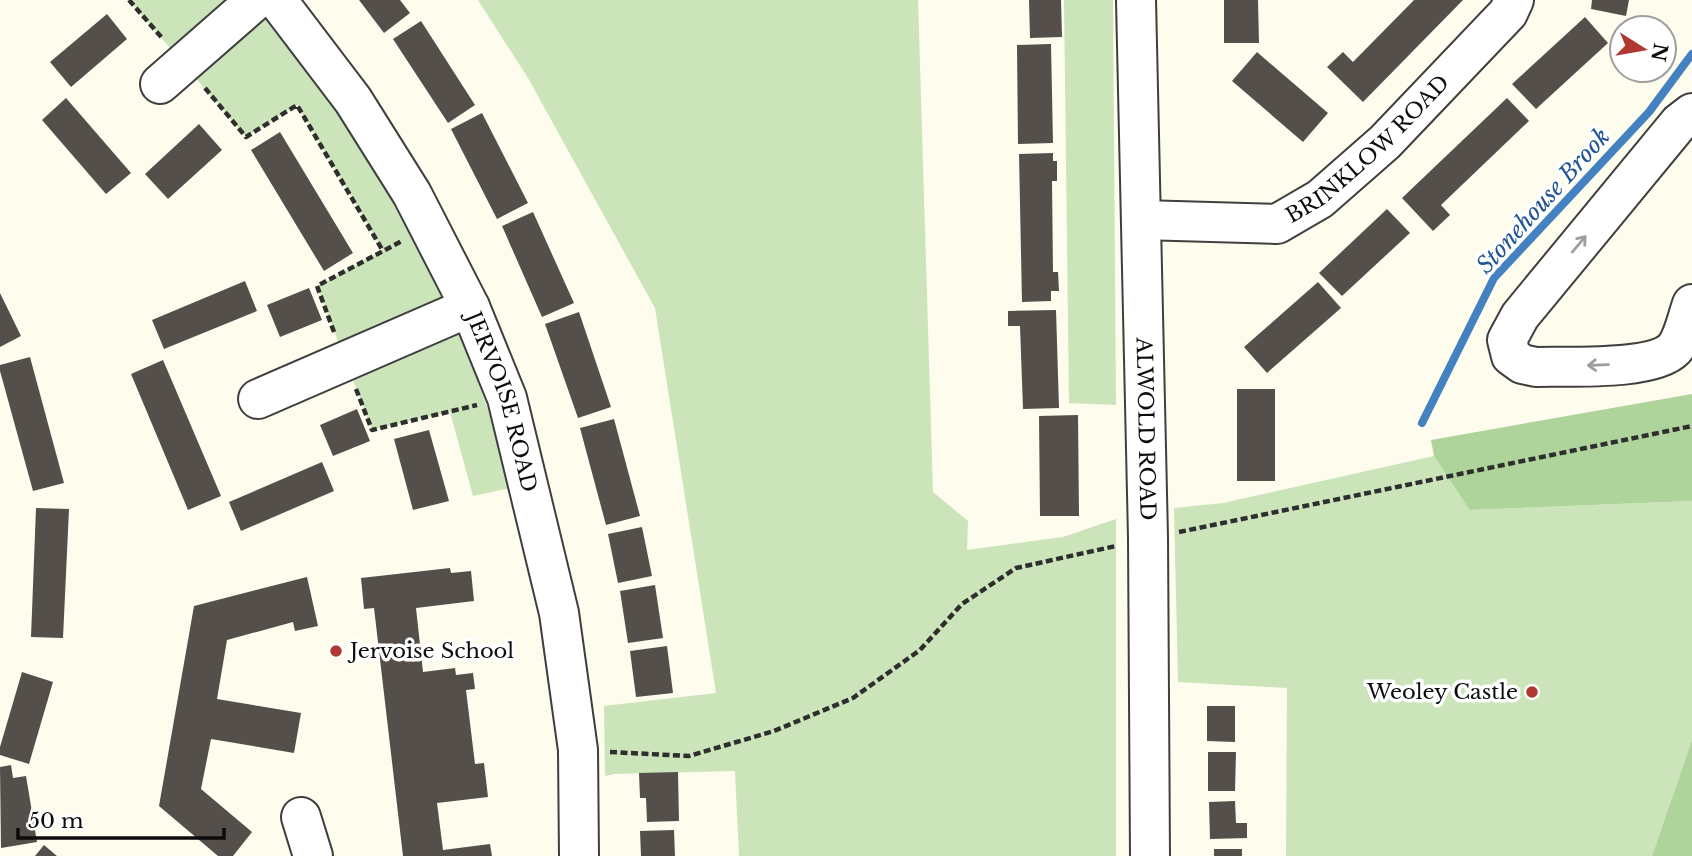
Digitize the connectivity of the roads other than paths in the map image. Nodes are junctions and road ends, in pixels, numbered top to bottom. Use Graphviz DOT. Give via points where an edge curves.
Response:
graph roads {
  1 [pos="256,0"];
  2 [pos="277,0"];
  3 [pos="1136,0"];
  4 [pos="1514,0"];
  5 [pos="172,73"];
  6 [pos="1692,113"];
  7 [pos="1141,220"];
  8 [pos="1692,304"];
  9 [pos="470,307"];
  10 [pos="258,399"];
  11 [pos="301,817"];
  12 [pos="313,856"];
  13 [pos="579,856"];
  14 [pos="1150,856"];
  1 -- 5 [label="street"];
  2 -- 9 [label="street, JERVOISE ROAD" via="353,100 412,194"];
  3 -- 7 [label="street, ALWOLD ROAD"];
  4 -- 7 [label="street, BRINKLOW ROAD" via="1508,13 1385,142 1320,199 1277,224"];
  8 -- 6 [label="street, one-way" via="1676,346 1665,357 1645,363 1536,367 1511,356 1507,340 1520,316"];
  7 -- 14 [label="street, ALWOLD ROAD"];
  9 -- 10 [label="street"];
  9 -- 13 [label="street, JERVOISE ROAD" via="510,411 559,613 578,750"];
  11 -- 12 [label="street"];
}
